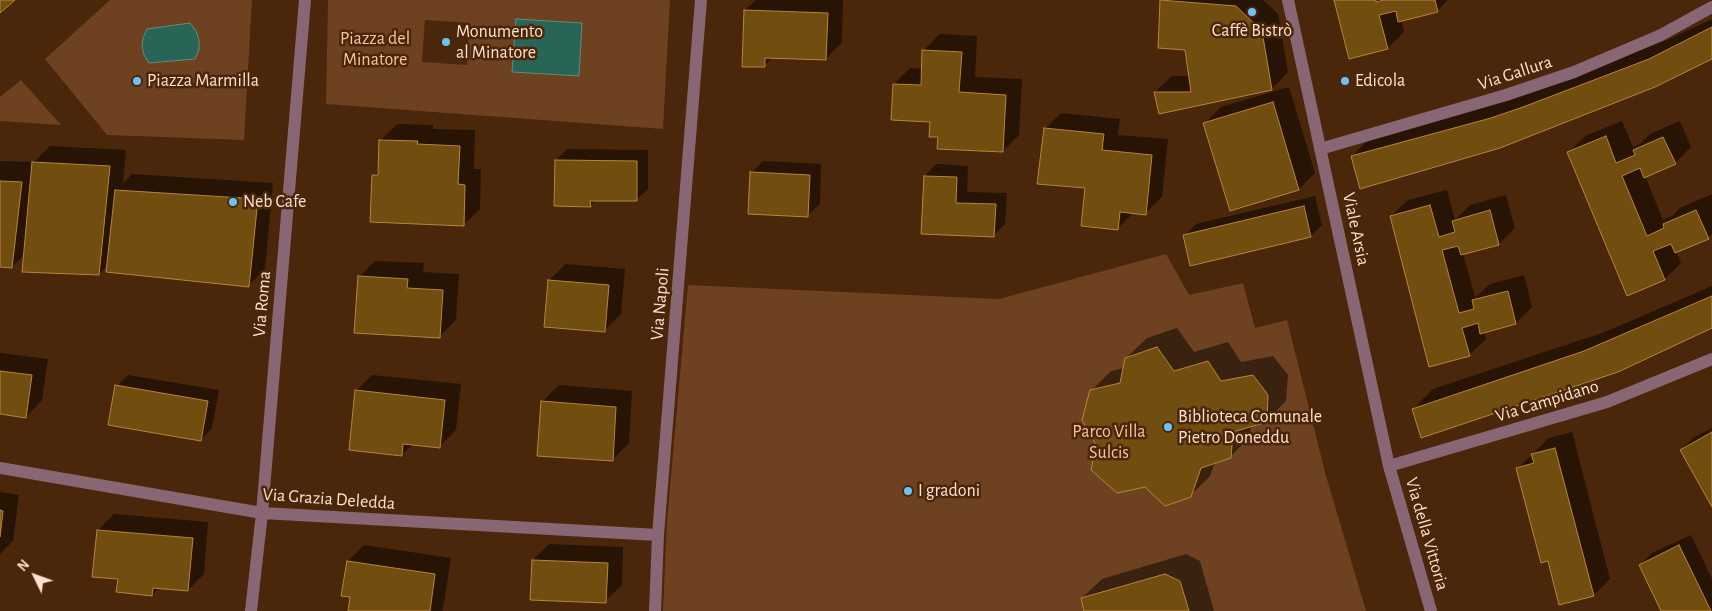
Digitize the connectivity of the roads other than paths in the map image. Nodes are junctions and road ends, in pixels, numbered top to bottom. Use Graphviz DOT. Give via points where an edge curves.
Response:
graph roads {
  1 [pos="305,0"];
  2 [pos="702,0"];
  3 [pos="1288,0"];
  4 [pos="1712,7"];
  5 [pos="1320,149"];
  6 [pos="1712,358"];
  7 [pos="1389,466"];
  8 [pos="0,468"];
  9 [pos="262,513"];
  10 [pos="658,535"];
  11 [pos="251,611"];
  12 [pos="655,611"];
  13 [pos="1431,611"];
  1 -- 9 [label="street, Via Roma"];
  2 -- 10 [label="street, Via Napoli"];
  3 -- 5 [label="street, Viale Arsia"];
  4 -- 5 [label="street, Via Gallura" via="1661,35 1574,72"];
  5 -- 7 [label="street, Viale Arsia"];
  6 -- 7 [label="street, Via Campidano" via="1607,402"];
  7 -- 13 [label="street, Via della Vittoria"];
  8 -- 9 [label="street, Via Grazia Deledda"];
  9 -- 10 [label="street, Via Grazia Deledda"];
  9 -- 11 [label="street, Via Roma"];
  10 -- 12 [label="street, Via Napoli"];
}
